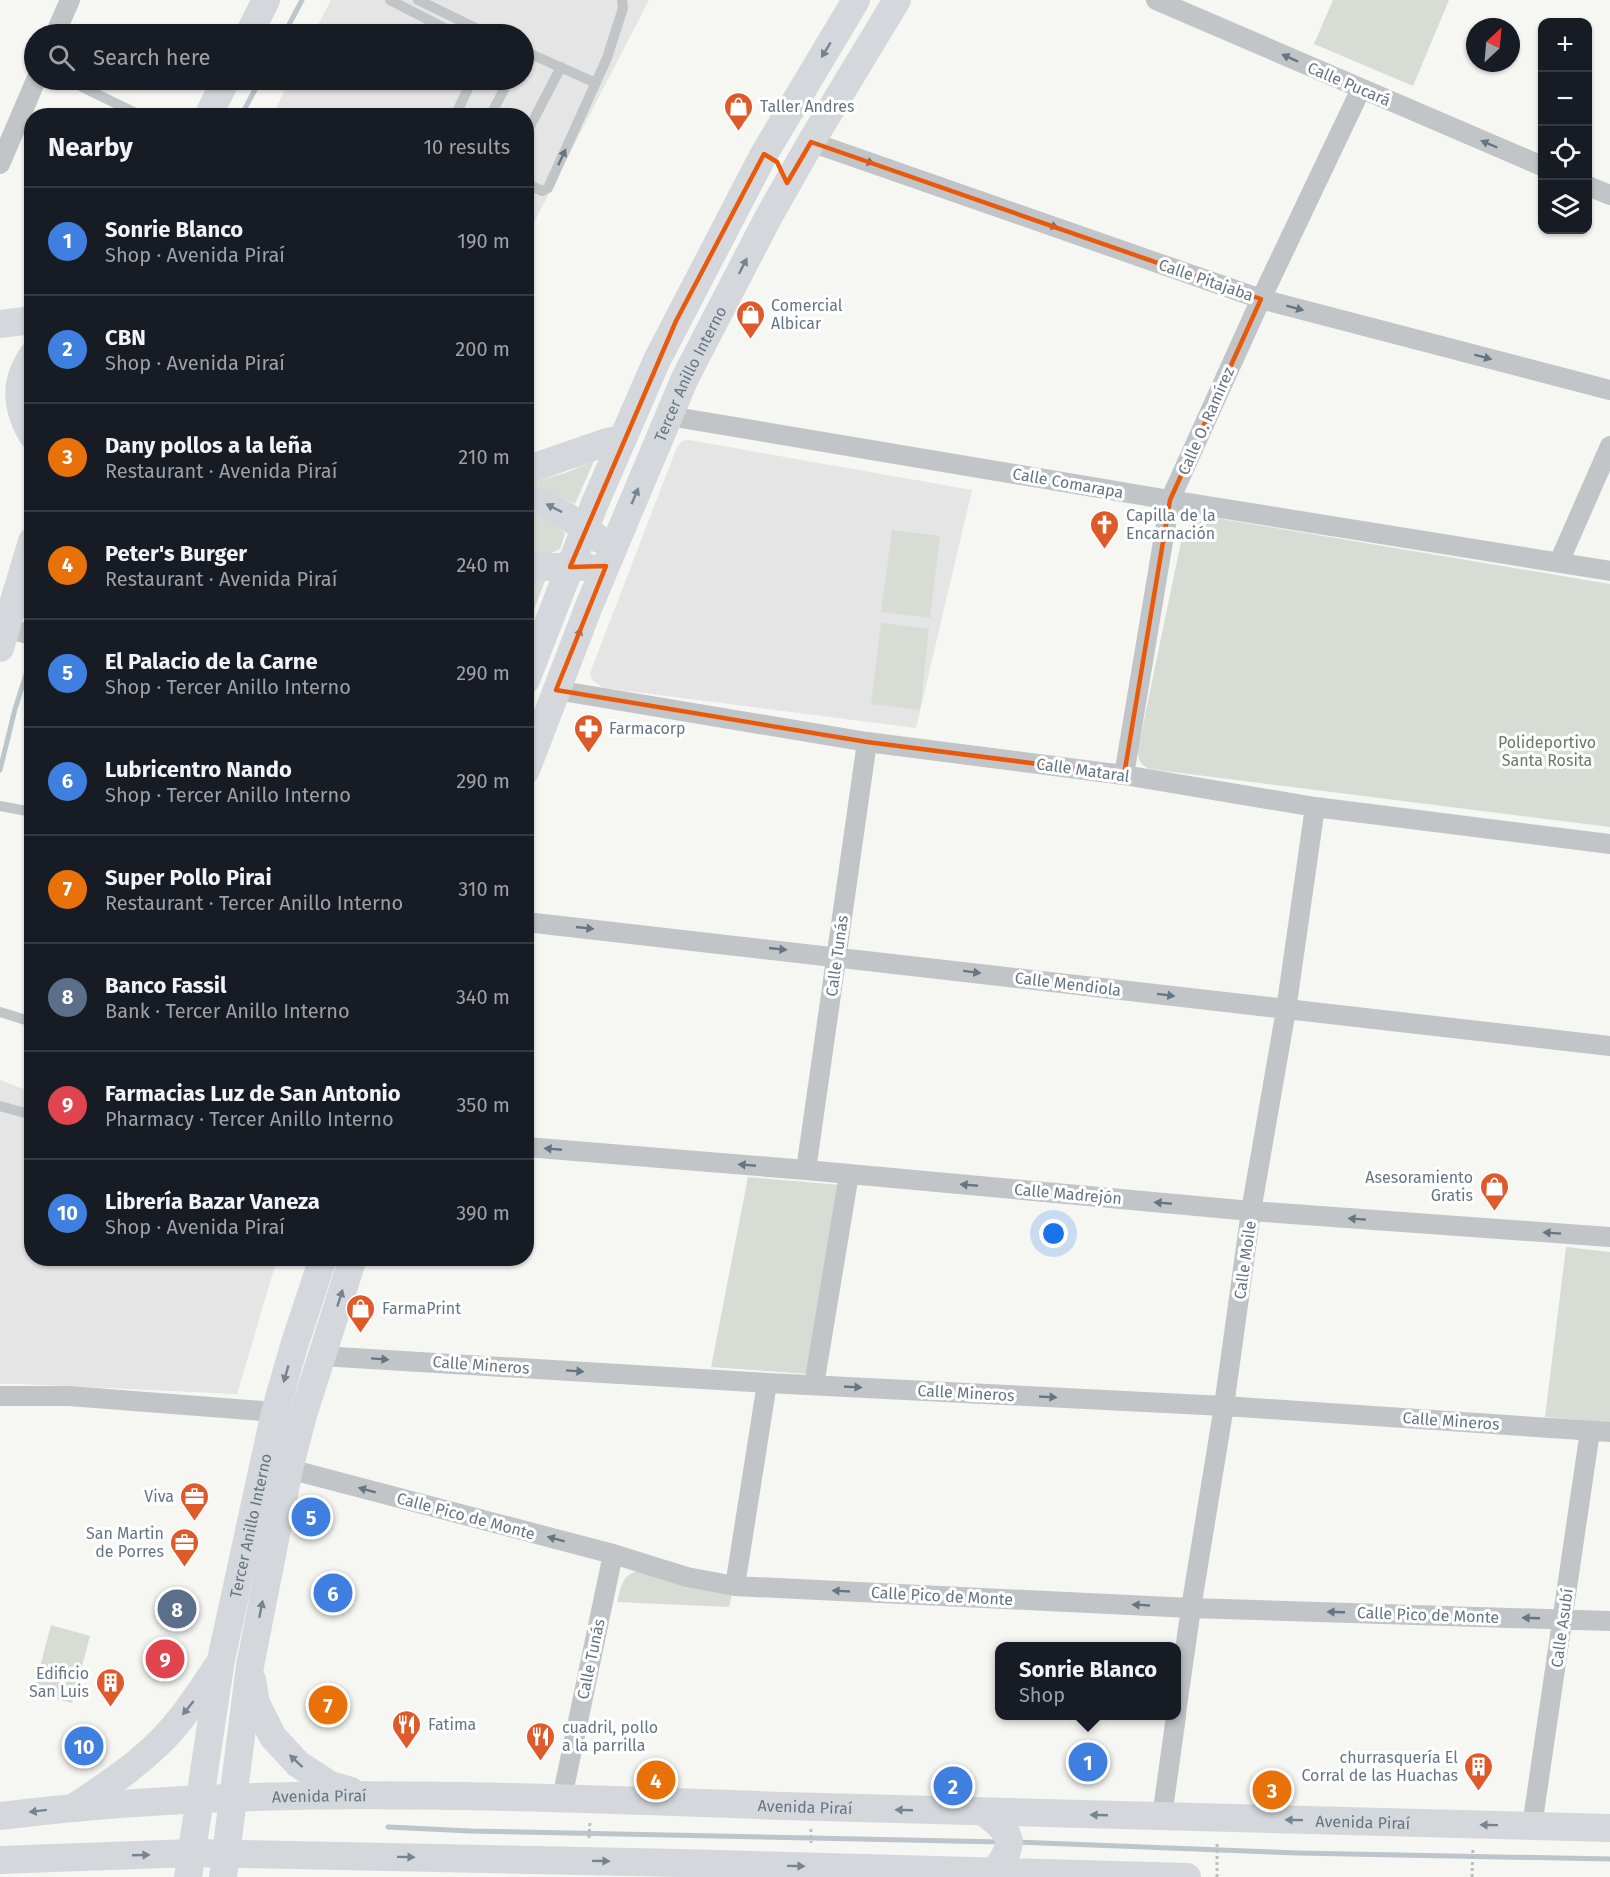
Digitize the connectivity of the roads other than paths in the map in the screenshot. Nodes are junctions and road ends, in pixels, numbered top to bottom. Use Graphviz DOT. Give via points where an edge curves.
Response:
graph roads {
  1 [pos="70,0"];
  2 [pos="266,0"];
  3 [pos="390,0"];
  4 [pos="418,0"];
  5 [pos="622,0"];
  6 [pos="856,0"];
  7 [pos="897,0"];
  8 [pos="1156,0"];
  9 [pos="59,24"];
  10 [pos="254,24"];
  11 [pos="437,24"];
  12 [pos="467,24"];
  13 [pos="534,55"];
  14 [pos="561,67"];
  15 [pos="808,78"];
  16 [pos="596,83"];
  17 [pos="32,90"];
  18 [pos="88,90"];
  19 [pos="221,90"];
  20 [pos="467,90"];
  21 [pos="503,90"];
  22 [pos="1361,90"];
  23 [pos="24,108"];
  24 [pos="24,108"];
  25 [pos="125,108"];
  26 [pos="212,108"];
  27 [pos="459,108"];
  28 [pos="494,108"];
  29 [pos="534,119"];
  30 [pos="811,142"];
  31 [pos="764,154"];
  32 [pos="0,164"];
  33 [pos="1538,164"];
  34 [pos="534,187"];
  35 [pos="1592,188"];
  36 [pos="1610,195"];
  37 [pos="769,216"];
  38 [pos="1261,299"];
  39 [pos="24,321"];
  40 [pos="676,321"];
  41 [pos="0,324"];
  42 [pos="24,367"];
  43 [pos="1610,390"];
  44 [pos="0,402"];
  45 [pos="24,416"];
  46 [pos="669,416"];
  47 [pos="24,424"];
  48 [pos="623,440"];
  49 [pos="1610,446"];
  50 [pos="534,467"];
  51 [pos="534,500"];
  52 [pos="1170,500"];
  53 [pos="585,528"];
  54 [pos="24,556"];
  55 [pos="609,558"];
  56 [pos="1559,562"];
  57 [pos="534,566"];
  58 [pos="570,567"];
  59 [pos="1610,571"];
  60 [pos="8,589"];
  61 [pos="14,636"];
  62 [pos="534,649"];
  63 [pos="556,690"];
  64 [pos="867,742"];
  65 [pos="534,749"];
  66 [pos="1124,775"];
  67 [pos="1,806"];
  68 [pos="1315,807"];
  69 [pos="24,810"];
  70 [pos="1610,844"];
  71 [pos="534,923"];
  72 [pos="837,956"];
  73 [pos="1286,1010"];
  74 [pos="0,1012"];
  75 [pos="24,1020"];
  76 [pos="1610,1046"];
  77 [pos="0,1106"];
  78 [pos="24,1113"];
  79 [pos="534,1148"];
  80 [pos="806,1170"];
  81 [pos="849,1174"];
  82 [pos="1251,1211"];
  83 [pos="1610,1237"];
  84 [pos="318,1266"];
  85 [pos="350,1266"];
  86 [pos="321,1356"];
  87 [pos="767,1383"];
  88 [pos="814,1385"];
  89 [pos="0,1396"];
  90 [pos="1224,1406"];
  91 [pos="289,1414"];
  92 [pos="1590,1431"];
  93 [pos="1610,1432"];
  94 [pos="289,1469"];
  95 [pos="613,1554"];
  96 [pos="735,1586"];
  97 [pos="1191,1608"];
  98 [pos="1563,1619"];
  99 [pos="1610,1621"];
  100 [pos="221,1660"];
  101 [pos="250,1666"];
  102 [pos="1181,1679"];
  103 [pos="1175,1720"];
  104 [pos="366,1795"];
  105 [pos="233,1797"];
  106 [pos="201,1798"];
  107 [pos="562,1798"];
  108 [pos="76,1806"];
  109 [pos="0,1816"];
  110 [pos="990,1817"];
  111 [pos="1162,1817"];
  112 [pos="1030,1819"];
  113 [pos="1532,1826"];
  114 [pos="1610,1828"];
  115 [pos="348,1856"];
  116 [pos="61,1858"];
  117 [pos="0,1860"];
  118 [pos="190,1865"];
  119 [pos="224,1865"];
  120 [pos="1016,1866"];
  121 [pos="680,1870"];
  122 [pos="127,1877"];
  123 [pos="295,1877"];
  124 [pos="1187,1877"];
  1 -- 9 [label="street"];
  2 -- 10 [label="main road"];
  3 -- 11 [label="lane"];
  4 -- 12 [label="lane"];
  5 -- 16 [label="lane" via="623,8"];
  6 -- 15 [label="main road, Tercer Anillo Interno, one-way"];
  7 -- 30 [label="main road, Tercer Anillo Interno"];
  22 -- 8 [label="street, Calle Pucará, one-way"];
  13 -- 14 [label="lane"];
  14 -- 16 [label="lane"];
  14 -- 29 [label="lane"];
  15 -- 30 [label="main road" via="803,127"];
  15 -- 31 [label="main road, Tercer Anillo Interno"];
  34 -- 16 [label="lane, one-way" via="542,191 548,188"];
  17 -- 24 [label="street"];
  18 -- 25 [label="lane"];
  19 -- 26 [label="main road"];
  20 -- 27 [label="lane"];
  21 -- 28 [label="lane"];
  33 -- 22 [label="street, Calle Pucará, one-way"];
  22 -- 38 [label="street, Calle O. Ramírez"];
  23 -- 32 [label="street"];
  30 -- 37 [label="main road, Tercer Anillo Interno"];
  30 -- 38 [label="street, Calle Pitajaba, one-way"];
  31 -- 37 [label="main road" via="780,168"];
  31 -- 40 [label="main road, Tercer Anillo Interno"];
  35 -- 36 [label="street"];
  46 -- 37 [label="main road, Tercer Anillo Interno, one-way"];
  38 -- 43 [label="street, Calle Pitajaba, one-way"];
  38 -- 52 [label="street, Calle O. Ramírez"];
  39 -- 41 [label="main road"];
  40 -- 46 [label="main road" via="664,386"];
  40 -- 48 [label="main road, Tercer Anillo Interno"];
  42 -- 45 [label="main road" via="18,394"];
  44 -- 47 [label="main road"];
  46 -- 52 [label="street, Calle Comarapa"];
  55 -- 46 [label="main road, Tercer Anillo Interno, one-way"];
  48 -- 50 [label="main road"];
  48 -- 53 [label="main road, Tercer Anillo Interno"];
  49 -- 56 [label="street"];
  53 -- 51 [label="main road, one-way"];
  52 -- 56 [label="street, Calle Comarapa"];
  52 -- 66 [label="street, Calle O. Ramírez"];
  53 -- 55 [label="main road"];
  53 -- 58 [label="main road, Tercer Anillo Interno"];
  54 -- 60 [label="main road"];
  55 -- 58 [label="main road"];
  63 -- 55 [label="main road, Tercer Anillo Interno, one-way"];
  56 -- 59 [label="street, Calle Comarapa"];
  57 -- 58 [label="main road"];
  58 -- 62 [label="main road, Tercer Anillo Interno"];
  60 -- 61 [label="main road"];
  63 -- 64 [label="street, Calle Mataral"];
  63 -- 65 [label="main road, Tercer Anillo Interno"];
  64 -- 66 [label="street, Calle Mataral"];
  64 -- 72 [label="street, Calle Tunás"];
  66 -- 68 [label="street, Calle Mataral"];
  67 -- 69 [label="lane"];
  68 -- 70 [label="street, Calle Mataral"];
  68 -- 73 [label="street, Calle Moile"];
  71 -- 72 [label="street, Calle Mendiola, one-way"];
  72 -- 73 [label="street, Calle Mendiola, one-way"];
  72 -- 80 [label="street, Calle Tunás"];
  73 -- 76 [label="street, Calle Mendiola"];
  73 -- 82 [label="street, Calle Moile"];
  74 -- 75 [label="lane"];
  77 -- 78 [label="lane"];
  80 -- 79 [label="street, Calle Madrejón, one-way"];
  80 -- 81 [label="street, Calle Madrejón"];
  82 -- 81 [label="street, Calle Madrejón, one-way"];
  81 -- 88 [label="street"];
  83 -- 82 [label="street, Calle Madrejón, one-way"];
  82 -- 90 [label="street, Calle Moile"];
  84 -- 91 [label="main road, Tercer Anillo Interno" via="294,1346"];
  86 -- 85 [label="main road, Tercer Anillo Interno, one-way"];
  86 -- 87 [label="street, Calle Mineros, one-way"];
  86 -- 91 [label="main road, Tercer Anillo Interno"];
  87 -- 88 [label="street, Calle Mineros"];
  87 -- 96 [label="street"];
  88 -- 90 [label="street, Calle Mineros, one-way"];
  89 -- 91 [label="street" via="69,1396"];
  90 -- 92 [label="street, Calle Mineros"];
  90 -- 97 [label="street, Calle Moile"];
  91 -- 94 [label="main road, Tercer Anillo Interno"];
  91 -- 100 [label="main road, Tercer Anillo Interno"];
  92 -- 93 [label="street, Calle Mineros"];
  92 -- 98 [label="street, Calle Asubí"];
  95 -- 94 [label="street, Calle Pico de Monte, one-way"];
  101 -- 94 [label="main road, Tercer Anillo Interno, one-way"];
  95 -- 96 [label="street, Calle Pico de Monte" via="687,1577"];
  95 -- 107 [label="street, Calle Tunás"];
  97 -- 96 [label="street, Calle Pico de Monte, one-way"];
  98 -- 97 [label="street, Calle Pico de Monte, one-way"];
  97 -- 102 [label="street, Calle Moile"];
  98 -- 99 [label="street, Calle Pico de Monte"];
  98 -- 113 [label="street, Calle Asubí"];
  100 -- 106 [label="main road, Tercer Anillo Interno"];
  100 -- 108 [label="main road, one-way" via="193,1704 159,1743"];
  104 -- 101 [label="main road, one-way" via="330,1785 298,1764 273,1737 256,1703"];
  101 -- 105 [label="main road, Tercer Anillo Interno"];
  103 -- 111 [label="street, Calle Moile"];
  104 -- 105 [label="main road, Avenida Piraí"];
  104 -- 107 [label="main road, Avenida Piraí"];
  105 -- 106 [label="main road, Avenida Piraí"];
  105 -- 119 [label="main road, Tercer Anillo Interno"];
  106 -- 108 [label="main road, Avenida Piraí"];
  106 -- 118 [label="main road, Tercer Anillo Interno"];
  110 -- 107 [label="main road, Avenida Piraí, one-way"];
  108 -- 109 [label="main road, Avenida Piraí, one-way"];
  110 -- 112 [label="main road, Avenida Piraí"];
  110 -- 120 [label="main road" via="1004,1828"];
  111 -- 112 [label="main road, Avenida Piraí, one-way"];
  113 -- 111 [label="main road, Avenida Piraí, one-way"];
  112 -- 120 [label="main road" via="1019,1833"];
  113 -- 114 [label="main road, Avenida Piraí"];
  115 -- 119 [label="main road"];
  115 -- 121 [label="main road, one-way"];
  115 -- 123 [label="main road"];
  116 -- 117 [label="main road"];
  116 -- 118 [label="main road, one-way"];
  116 -- 122 [label="main road" via="91,1860"];
  118 -- 119 [label="main road"];
  121 -- 120 [label="main road, one-way"];
  120 -- 124 [label="main road"];
}
